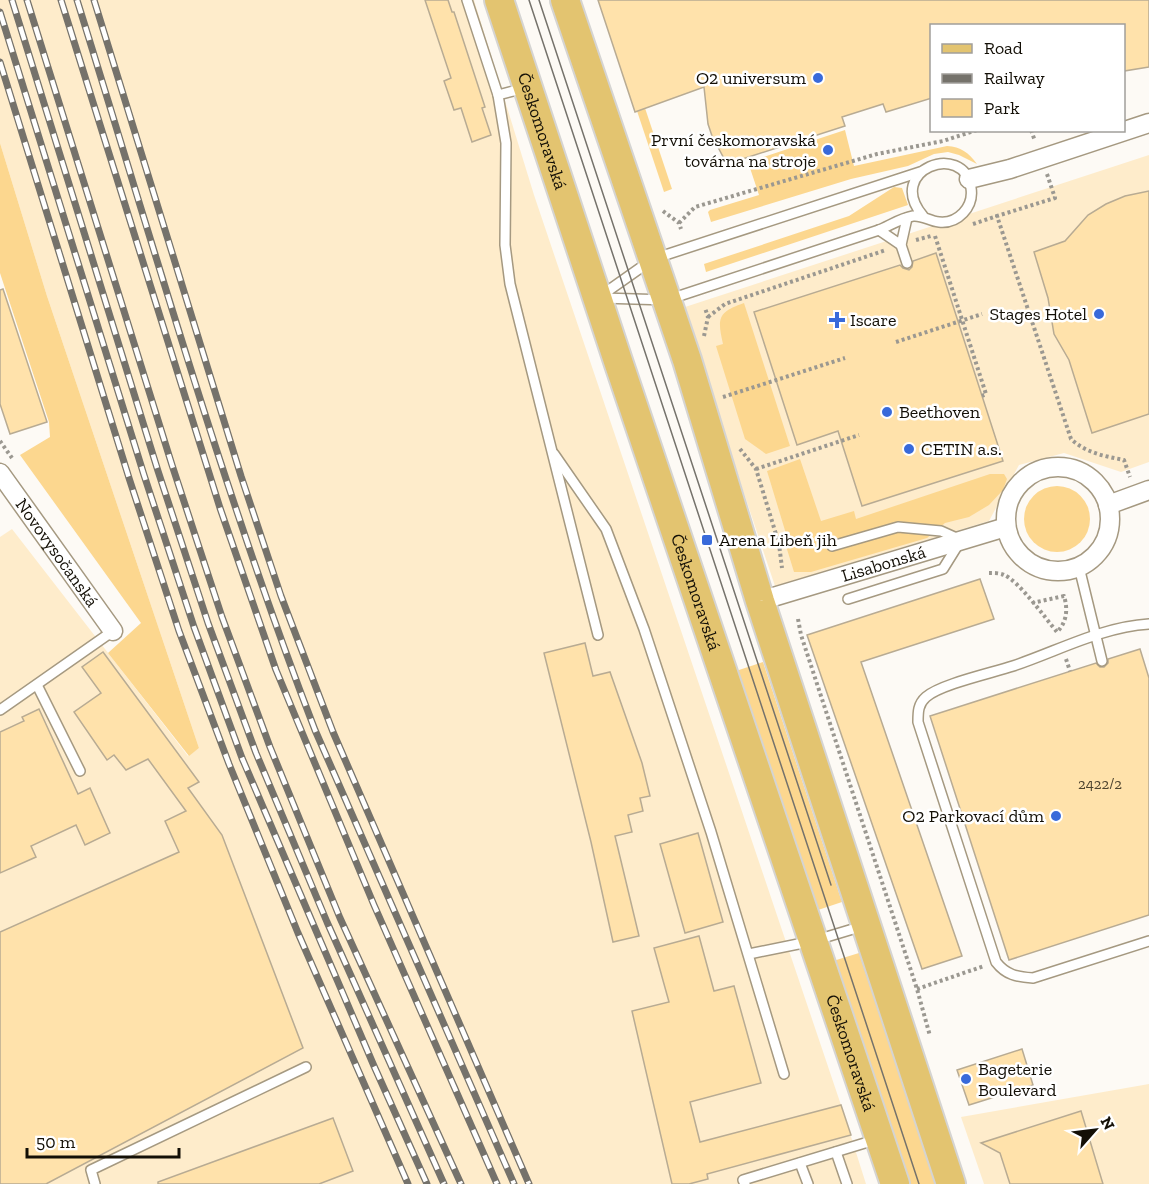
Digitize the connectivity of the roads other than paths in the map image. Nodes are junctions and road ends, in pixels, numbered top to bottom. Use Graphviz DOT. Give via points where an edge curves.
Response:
graph roads {
  1 [pos="467,0"];
  2 [pos="499,0"];
  3 [pos="565,0"];
  4 [pos="528,87"];
  5 [pos="498,95"];
  6 [pos="1149,123"];
  7 [pos="1125,131"];
  8 [pos="1121,132"];
  9 [pos="921,172"];
  10 [pos="969,179"];
  11 [pos="923,216"];
  12 [pos="907,218"];
  13 [pos="879,230"];
  14 [pos="901,245"];
  15 [pos="653,259"];
  16 [pos="907,263"];
  17 [pos="597,298"];
  18 [pos="667,300"];
  19 [pos="554,454"];
  20 [pos="0,473"];
  21 [pos="1142,492"];
  22 [pos="1108,505"];
  23 [pos="1006,527"];
  24 [pos="961,540"];
  25 [pos="832,546"];
  26 [pos="1079,567"];
  27 [pos="848,599"];
  28 [pos="760,601"];
  29 [pos="1149,624"];
  30 [pos="113,631"];
  31 [pos="1095,634"];
  32 [pos="598,635"];
  33 [pos="1102,661"];
  34 [pos="37,685"];
  35 [pos="0,710"];
  36 [pos="80,771"];
  37 [pos="866,925"];
  38 [pos="813,941"];
  39 [pos="1149,941"];
  40 [pos="749,954"];
  41 [pos="306,1067"];
  42 [pos="784,1074"];
  43 [pos="880,1138"];
  44 [pos="836,1152"];
  45 [pos="800,1163"];
  46 [pos="96,1184"];
  47 [pos="745,1184"];
  48 [pos="808,1184"];
  49 [pos="847,1184"];
  50 [pos="895,1184"];
  51 [pos="951,1184"];
  1 -- 5 [label="lane"];
  2 -- 4 [label="main road, Českomoravská"];
  3 -- 15 [label="main road"];
  4 -- 5 [label="lane"];
  4 -- 17 [label="main road, Českomoravská"];
  5 -- 19 [label="lane" via="506,143 505,245 510,284"];
  6 -- 7 [label="street"];
  8 -- 10 [label="street" via="1010,170"];
  9 -- 10 [label="lane" via="934,164 951,164"];
  9 -- 11 [label="lane" via="912,189 916,208"];
  9 -- 15 [label="lane"];
  10 -- 11 [label="lane" via="970,203 960,216 946,222"];
  11 -- 12 [label="lane"];
  12 -- 13 [label="lane"];
  12 -- 14 [label="lane"];
  13 -- 14 [label="lane"];
  13 -- 18 [label="lane"];
  14 -- 16 [label="lane"];
  15 -- 17 [label="lane"];
  15 -- 18 [label="main road"];
  17 -- 18 [label="lane"];
  17 -- 38 [label="main road, Českomoravská"];
  18 -- 28 [label="main road"];
  19 -- 32 [label="lane"];
  19 -- 40 [label="lane" via="606,529 644,629"];
  20 -- 30 [label="street, Novovysočanská"];
  21 -- 22 [label="street"];
  22 -- 23 [label="street" via="1101,490 1076,470 1043,468 1018,484 1010,497"];
  22 -- 26 [label="street" via="1108,534 1101,548"];
  23 -- 24 [label="street, Lisabonská"];
  23 -- 26 [label="street" via="1011,542 1032,565 1063,571"];
  24 -- 25 [label="lane" via="941,531 898,528"];
  24 -- 27 [label="lane" via="943,569"];
  24 -- 28 [label="street, Lisabonská"];
  26 -- 31 [label="lane"];
  28 -- 37 [label="main road"];
  29 -- 31 [label="lane"];
  30 -- 34 [label="lane"];
  31 -- 33 [label="lane"];
  31 -- 39 [label="lane" via="938,690 919,707 918,722 996,962 1004,972 1033,978"];
  34 -- 35 [label="lane"];
  34 -- 36 [label="lane"];
  37 -- 38 [label="lane"];
  37 -- 51 [label="main road"];
  38 -- 40 [label="lane"];
  38 -- 43 [label="main road, Českomoravská"];
  40 -- 42 [label="lane"];
  41 -- 46 [label="lane" via="91,1170"];
  43 -- 44 [label="lane"];
  43 -- 50 [label="main road, Českomoravská"];
  44 -- 45 [label="lane"];
  44 -- 49 [label="lane"];
  45 -- 47 [label="lane" via="743,1180"];
  45 -- 48 [label="lane"];
}
